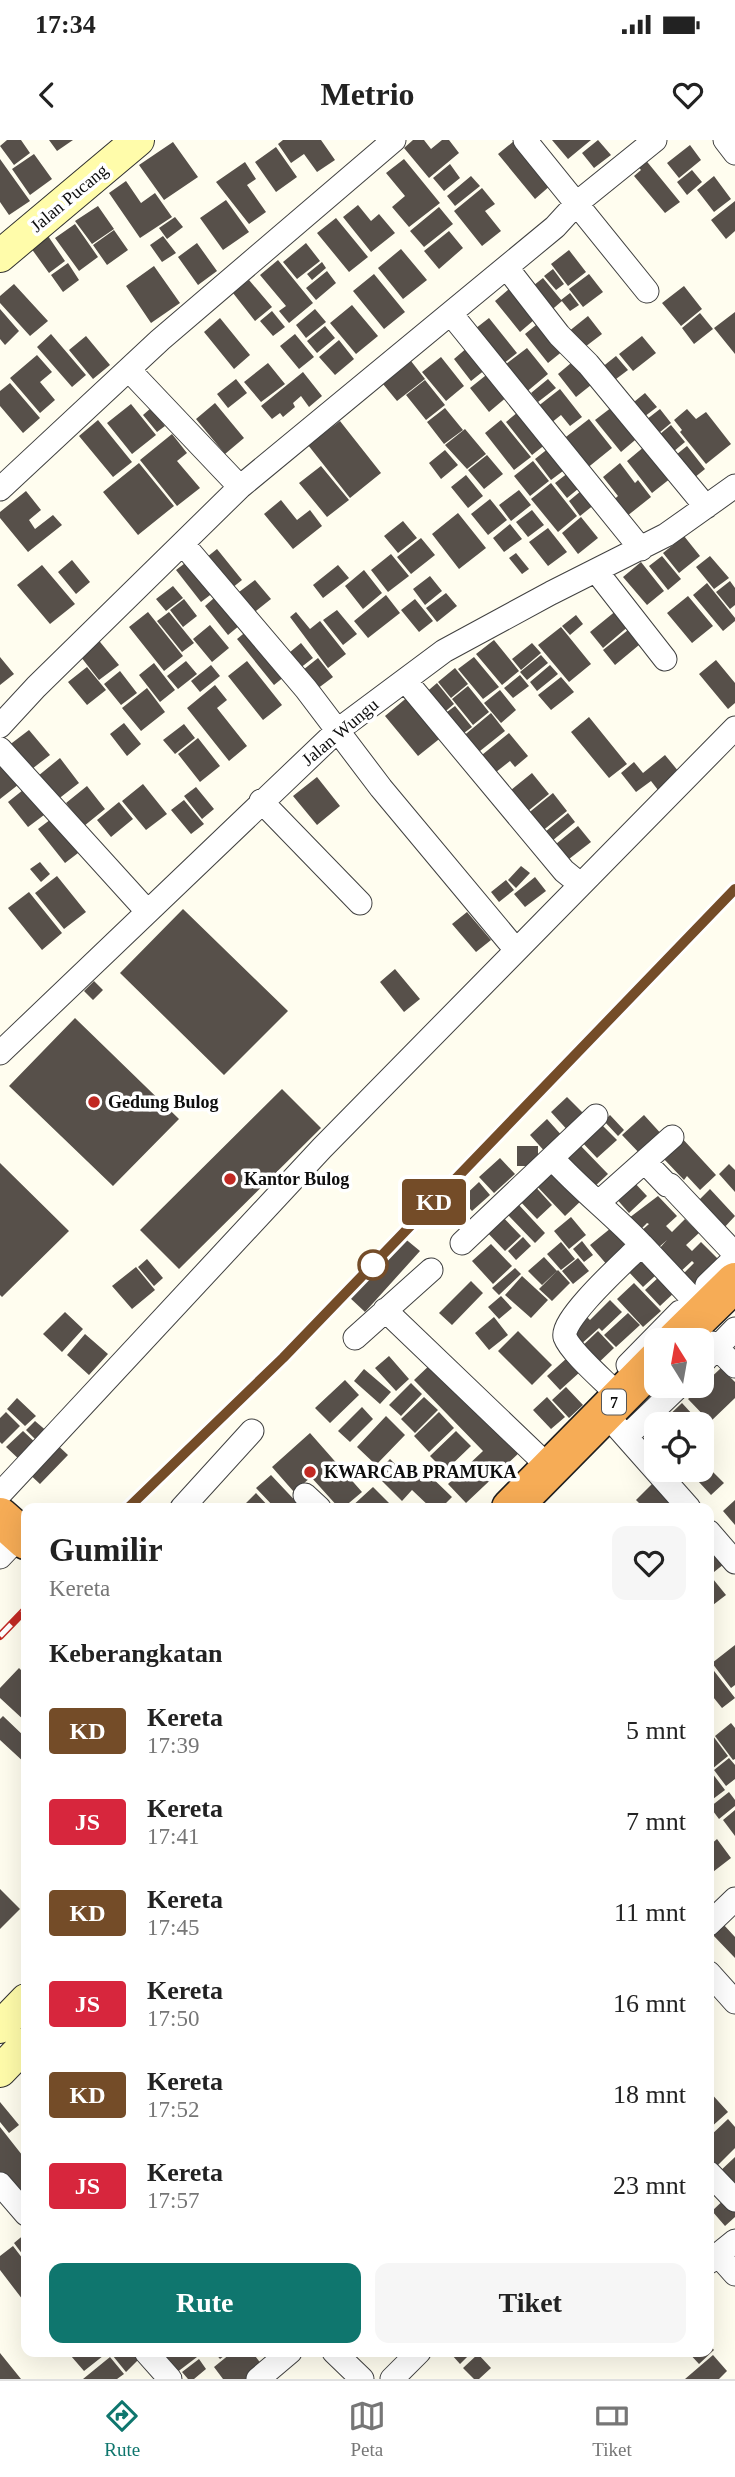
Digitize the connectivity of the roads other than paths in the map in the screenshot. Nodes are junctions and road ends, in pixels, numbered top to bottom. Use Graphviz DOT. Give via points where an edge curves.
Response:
graph roads {
  1 [pos="138,140"];
  2 [pos="394,140"];
  3 [pos="525,140"];
  4 [pos="655,140"];
  5 [pos="725,140"];
  6 [pos="735,153"];
  7 [pos="577,203"];
  8 [pos="0,256"];
  9 [pos="507,268"];
  10 [pos="647,291"];
  11 [pos="451,314"];
  12 [pos="129,370"];
  13 [pos="240,486"];
  14 [pos="0,489"];
  15 [pos="733,493"];
  16 [pos="706,507"];
  17 [pos="183,544"];
  18 [pos="640,549"];
  19 [pos="597,572"];
  20 [pos="664,659"];
  21 [pos="405,680"];
  22 [pos="0,726"];
  23 [pos="735,728"];
  24 [pos="338,730"];
  25 [pos="0,749"];
  26 [pos="261,801"];
  27 [pos="580,884"];
  28 [pos="360,903"];
  29 [pos="147,911"];
  30 [pos="516,950"];
  31 [pos="0,1054"];
  32 [pos="596,1116"];
  33 [pos="672,1137"];
  34 [pos="553,1159"];
  35 [pos="645,1161"];
  36 [pos="599,1202"];
  37 [pos="462,1243"];
  38 [pos="642,1245"];
  39 [pos="735,1256"];
  40 [pos="431,1270"];
  41 [pos="735,1282"];
  42 [pos="385,1310"];
  43 [pos="704,1328"];
  44 [pos="714,1328"];
  45 [pos="714,1330"];
  46 [pos="355,1338"];
  47 [pos="644,1376"];
  48 [pos="644,1390"];
  49 [pos="644,1398"];
  50 [pos="650,1398"];
  51 [pos="617,1412"];
  52 [pos="252,1431"];
  53 [pos="544,1462"];
  54 [pos="0,1494"];
  55 [pos="187,1503"];
  56 [pos="515,1503"];
  57 [pos="551,1503"];
  58 [pos="685,1503"];
  59 [pos="714,1538"];
  60 [pos="735,1562"];
  61 [pos="735,1899"];
  62 [pos="714,1919"];
  63 [pos="714,1979"];
  64 [pos="735,2002"];
  65 [pos="21,2018"];
  66 [pos="15,2040"];
  67 [pos="0,2071"];
  68 [pos="714,2178"];
  69 [pos="0,2184"];
  70 [pos="735,2200"];
  71 [pos="21,2208"];
  72 [pos="721,2253"];
  73 [pos="735,2274"];
  74 [pos="150,2357"];
  75 [pos="284,2357"];
  76 [pos="339,2357"];
  77 [pos="414,2357"];
  78 [pos="170,2379"];
  79 [pos="258,2379"];
  80 [pos="362,2379"];
  81 [pos="392,2379"];
  1 -- 8 [label="street, Jalan Pucang"];
  2 -- 12 [label="street"];
  3 -- 7 [label="street"];
  4 -- 7 [label="street"];
  5 -- 6 [label="street"];
  7 -- 9 [label="street"];
  7 -- 10 [label="street"];
  9 -- 11 [label="street"];
  9 -- 16 [label="street"];
  11 -- 13 [label="street"];
  11 -- 18 [label="street"];
  12 -- 13 [label="street"];
  12 -- 14 [label="street"];
  13 -- 17 [label="street"];
  15 -- 16 [label="street, Jalan Wungu"];
  16 -- 18 [label="street, Jalan Wungu"];
  17 -- 22 [label="street"];
  17 -- 24 [label="street"];
  18 -- 19 [label="street, Jalan Wungu"];
  19 -- 20 [label="street"];
  19 -- 21 [label="street, Jalan Wungu" via="444,651"];
  21 -- 24 [label="street, Jalan Wungu"];
  21 -- 27 [label="street"];
  23 -- 27 [label="street"];
  24 -- 26 [label="street, Jalan Wungu"];
  24 -- 30 [label="street"];
  25 -- 29 [label="street"];
  26 -- 28 [label="street"];
  26 -- 29 [label="street, Jalan Wungu"];
  27 -- 30 [label="street"];
  29 -- 31 [label="street, Jalan Wungu"];
  30 -- 54 [label="street" via="322,1148"];
  32 -- 34 [label="street"];
  33 -- 35 [label="street"];
  34 -- 36 [label="street"];
  34 -- 37 [label="street"];
  35 -- 36 [label="street"];
  35 -- 39 [label="street"];
  36 -- 38 [label="street"];
  38 -- 43 [label="street"];
  38 -- 51 [label="street" via="572,1316 565,1331"];
  39 -- 44 [label="street"];
  40 -- 42 [label="street"];
  41 -- 45 [label="highway"];
  42 -- 46 [label="street"];
  42 -- 53 [label="street"];
  47 -- 51 [label="highway, 7"];
  48 -- 51 [label="street"];
  49 -- 51 [label="highway, 7"];
  50 -- 51 [label="street"];
  51 -- 53 [label="highway, 7"];
  51 -- 57 [label="highway, 7"];
  51 -- 58 [label="street"];
  52 -- 55 [label="street"];
  53 -- 56 [label="highway, 7"];
  59 -- 60 [label="street"];
  61 -- 62 [label="street"];
  63 -- 64 [label="street"];
  65 -- 66 [label="street"];
  66 -- 67 [label="street"];
  68 -- 70 [label="street"];
  69 -- 71 [label="street"];
  72 -- 73 [label="street"];
  74 -- 78 [label="street"];
  75 -- 79 [label="street"];
  76 -- 80 [label="street"];
  77 -- 81 [label="street"];
}
